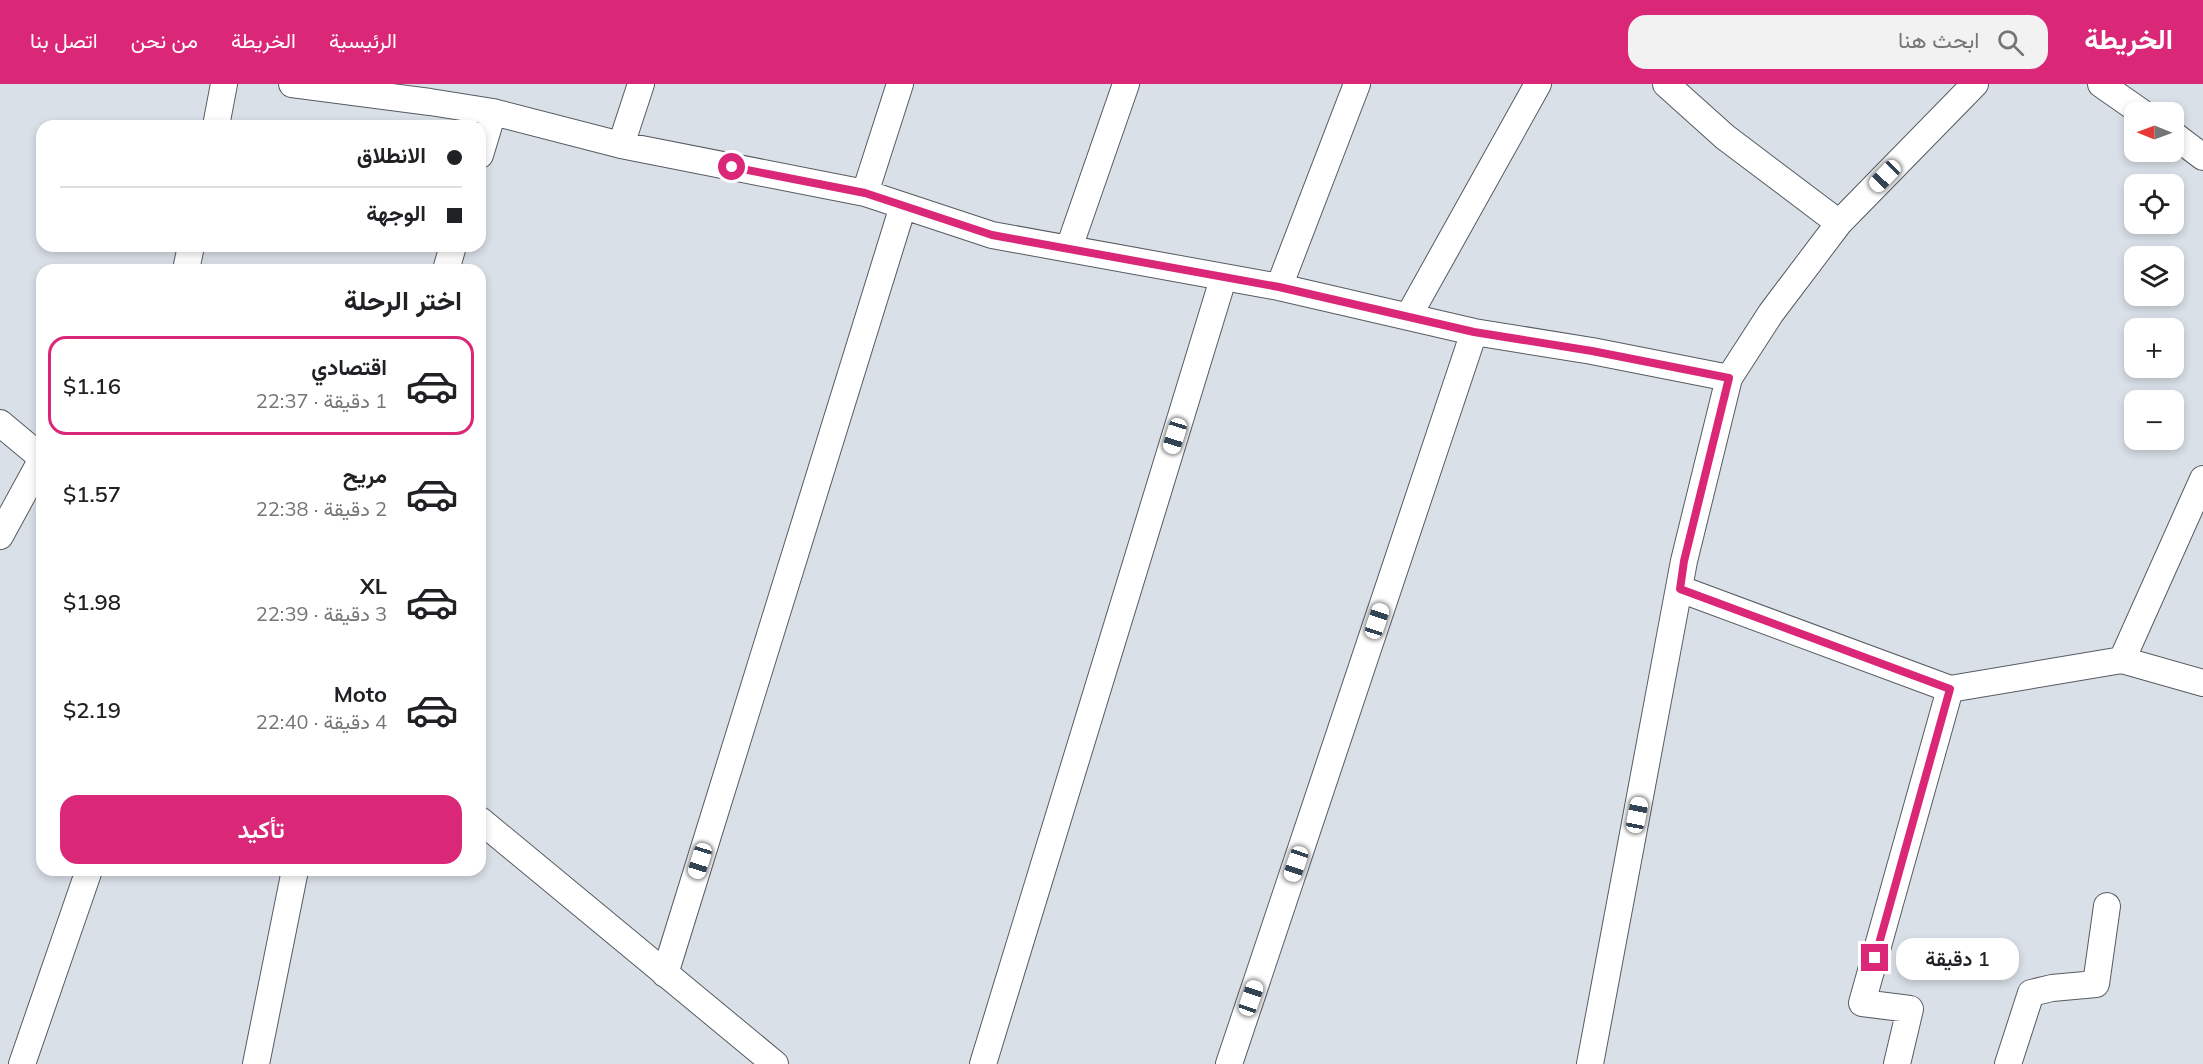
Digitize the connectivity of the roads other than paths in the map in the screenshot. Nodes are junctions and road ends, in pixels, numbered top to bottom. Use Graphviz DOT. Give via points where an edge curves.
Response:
graph roads {
  1 [pos="224,84"];
  2 [pos="292,84"];
  3 [pos="641,84"];
  4 [pos="900,84"];
  5 [pos="1126,84"];
  6 [pos="1357,84"];
  7 [pos="1538,84"];
  8 [pos="1666,84"];
  9 [pos="1975,84"];
  10 [pos="2102,84"];
  11 [pos="432,93"];
  12 [pos="2127,102"];
  13 [pos="493,112"];
  14 [pos="217,120"];
  15 [pos="486,135"];
  16 [pos="2184,143"];
  17 [pos="621,145"];
  18 [pos="2203,157"];
  19 [pos="865,193"];
  20 [pos="903,206"];
  21 [pos="1839,223"];
  22 [pos="1069,248"];
  23 [pos="1223,279"];
  24 [pos="1279,287"];
  25 [pos="1408,317"];
  26 [pos="1474,332"];
  27 [pos="1729,378"];
  28 [pos="0,423"];
  29 [pos="36,454"];
  30 [pos="36,470"];
  31 [pos="2203,479"];
  32 [pos="0,536"];
  33 [pos="1680,589"];
  34 [pos="2122,660"];
  35 [pos="2203,682"];
  36 [pos="1950,689"];
  37 [pos="486,825"];
  38 [pos="87,876"];
  39 [pos="294,876"];
  40 [pos="2107,906"];
  41 [pos="665,974"];
  42 [pos="22,1064"];
  43 [pos="256,1064"];
  44 [pos="775,1064"];
  45 [pos="983,1064"];
  46 [pos="1229,1064"];
  47 [pos="1590,1064"];
  48 [pos="1897,1064"];
  49 [pos="2008,1064"];
  1 -- 14 [label="street"];
  2 -- 11 [label="street"];
  3 -- 17 [label="street"];
  4 -- 19 [label="street"];
  5 -- 22 [label="street"];
  6 -- 24 [label="street"];
  7 -- 25 [label="street"];
  8 -- 21 [label="street" via="1725,137"];
  9 -- 21 [label="street"];
  10 -- 12 [label="street"];
  11 -- 13 [label="street"];
  13 -- 15 [label="street"];
  13 -- 17 [label="street"];
  16 -- 18 [label="street"];
  17 -- 19 [label="street"];
  19 -- 20 [label="street"];
  20 -- 22 [label="street" via="992,235"];
  20 -- 41 [label="street"];
  21 -- 27 [label="street"];
  22 -- 23 [label="street"];
  23 -- 24 [label="street"];
  23 -- 45 [label="street"];
  24 -- 25 [label="street"];
  25 -- 26 [label="street"];
  26 -- 27 [label="street"];
  26 -- 46 [label="street"];
  27 -- 33 [label="street"];
  28 -- 29 [label="street"];
  30 -- 32 [label="street"];
  31 -- 34 [label="street"];
  33 -- 36 [label="street"];
  33 -- 47 [label="street"];
  34 -- 35 [label="street"];
  34 -- 36 [label="street"];
  36 -- 48 [label="street" via="1862,1003 1910,1009"];
  37 -- 41 [label="street"];
  38 -- 42 [label="street"];
  39 -- 43 [label="street"];
  40 -- 49 [label="street" via="2096,984 2031,993"];
  41 -- 44 [label="street"];
}
